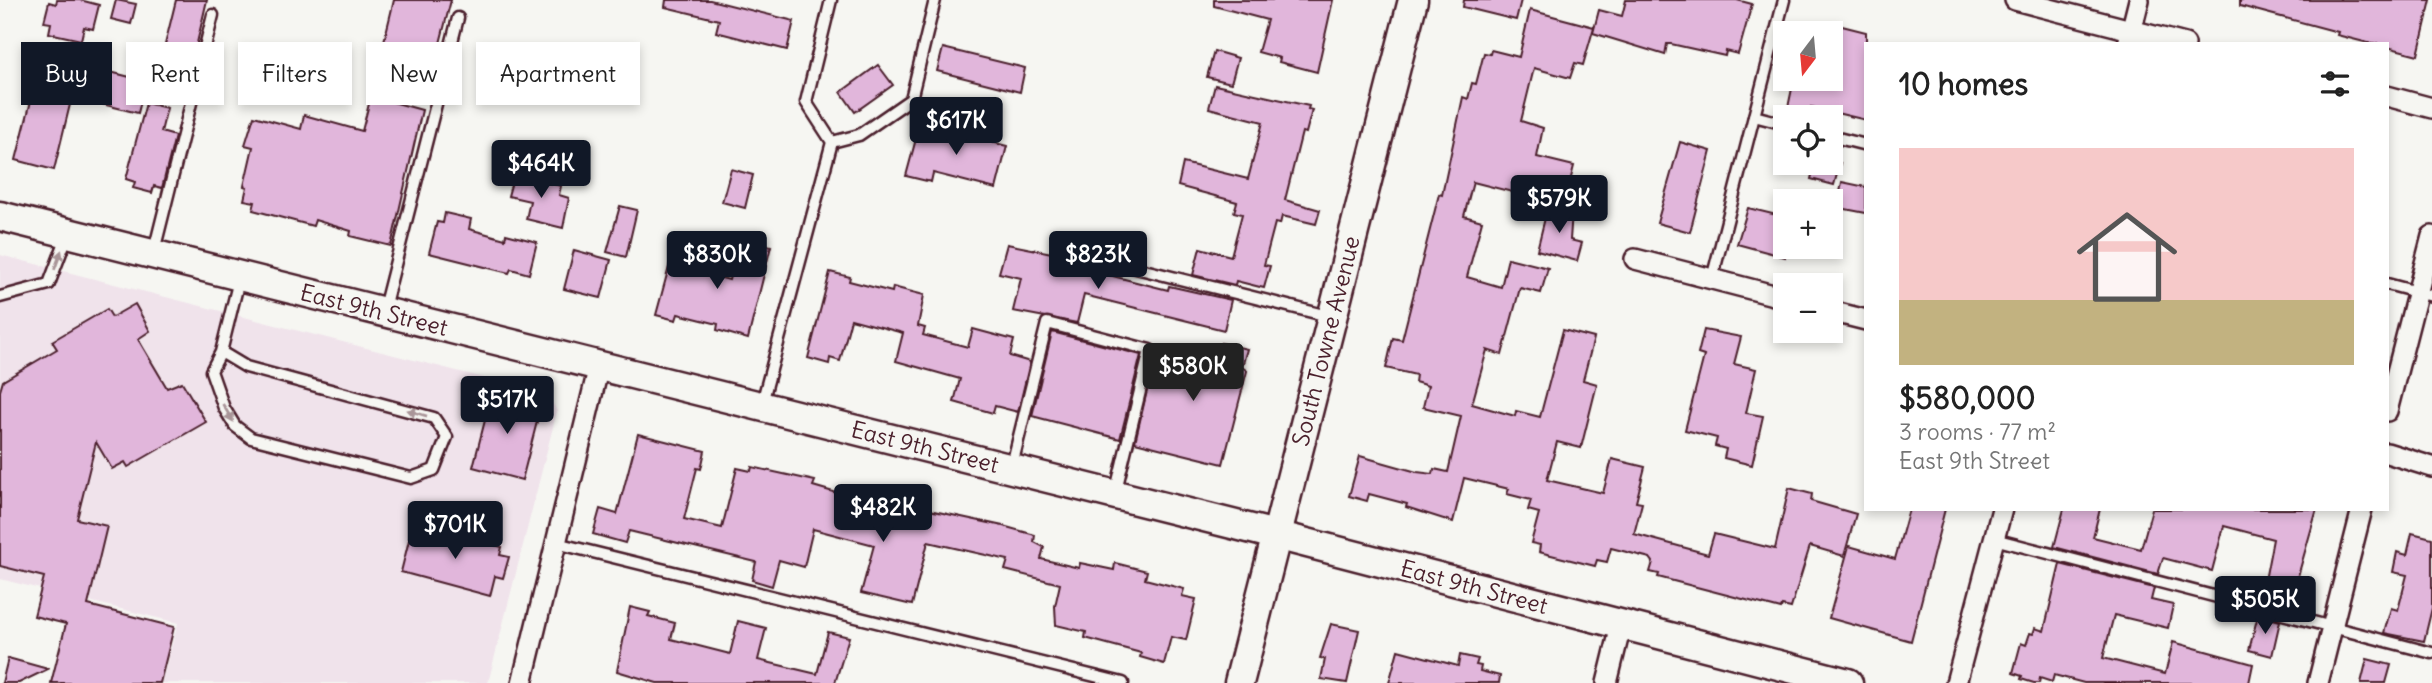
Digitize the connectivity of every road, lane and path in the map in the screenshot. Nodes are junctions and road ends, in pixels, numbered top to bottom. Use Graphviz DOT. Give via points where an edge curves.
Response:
graph roads {
  1 [pos="831,0"];
  2 [pos="935,0"];
  3 [pos="1413,0"];
  4 [pos="1784,0"];
  5 [pos="2015,0"];
  6 [pos="2139,0"];
  7 [pos="213,15"];
  8 [pos="458,18"];
  9 [pos="2130,37"];
  10 [pos="2169,42"];
  11 [pos="2389,97"];
  12 [pos="2432,108"];
  13 [pos="1754,116"];
  14 [pos="1773,121"];
  15 [pos="1843,139"];
  16 [pos="832,142"];
  17 [pos="1864,144"];
  18 [pos="0,216"];
  19 [pos="68,233"];
  20 [pos="2432,236"];
  21 [pos="153,255"];
  22 [pos="1635,258"];
  23 [pos="1108,261"];
  24 [pos="240,276"];
  25 [pos="1712,279"];
  26 [pos="2389,285"];
  27 [pos="2425,294"];
  28 [pos="1773,295"];
  29 [pos="0,297"];
  30 [pos="383,312"];
  31 [pos="1843,314"];
  32 [pos="1332,317"];
  33 [pos="1864,320"];
  34 [pos="221,352"];
  35 [pos="599,366"];
  36 [pos="2389,405"];
  37 [pos="761,407"];
  38 [pos="2389,454"];
  39 [pos="2432,467"];
  40 [pos="1011,469"];
  41 [pos="1115,495"];
  42 [pos="2001,511"];
  43 [pos="2361,511"];
  44 [pos="1276,536"];
  45 [pos="1994,539"];
  46 [pos="556,543"];
  47 [pos="1621,626"];
  48 [pos="2332,628"];
  49 [pos="2432,653"];
  50 [pos="523,683"];
  51 [pos="1123,683"];
  52 [pos="1238,683"];
  53 [pos="1606,683"];
  54 [pos="1848,683"];
  55 [pos="1956,683"];
  56 [pos="2318,683"];
  1 -- 16 [label="lane" via="806,102"];
  2 -- 16 [label="lane" via="911,99 859,135"];
  3 -- 32 [label="street, South Towne Avenue"];
  4 -- 13 [label="lane"];
  5 -- 9 [label="street"];
  6 -- 9 [label="street"];
  7 -- 21 [label="lane"];
  8 -- 30 [label="lane"];
  9 -- 10 [label="street"];
  11 -- 12 [label="street"];
  13 -- 14 [label="lane"];
  13 -- 25 [label="lane"];
  15 -- 17 [label="lane"];
  16 -- 37 [label="lane"];
  18 -- 19 [label="street, East 9th Street"];
  19 -- 21 [label="street, East 9th Street"];
  29 -- 19 [label="lane, one-way" via="49,284"];
  20 -- 27 [label="street"];
  21 -- 24 [label="street, East 9th Street"];
  22 -- 25 [label="street"];
  23 -- 32 [label="lane"];
  24 -- 30 [label="street, East 9th Street"];
  24 -- 34 [label="lane"];
  25 -- 28 [label="street"];
  26 -- 27 [label="lane"];
  27 -- 36 [label="street"];
  30 -- 35 [label="street, East 9th Street"];
  31 -- 33 [label="street"];
  32 -- 44 [label="street, South Towne Avenue"];
  34 -- 34 [label="lane, one-way" via="211,371 214,385 235,426 251,439 411,478 434,470 441,458 447,437 434,418 246,367"];
  35 -- 37 [label="street, East 9th Street"];
  35 -- 46 [label="street"];
  37 -- 40 [label="street, East 9th Street"];
  38 -- 39 [label="street"];
  40 -- 41 [label="street, East 9th Street"];
  40 -- 41 [label="lane" via="1047,323 1150,350"];
  41 -- 44 [label="street, East 9th Street"];
  42 -- 45 [label="street"];
  43 -- 48 [label="street"];
  44 -- 47 [label="street, East 9th Street"];
  44 -- 52 [label="street, South Towne Avenue"];
  45 -- 48 [label="lane"];
  45 -- 55 [label="street"];
  46 -- 50 [label="street"];
  46 -- 51 [label="lane"];
  47 -- 53 [label="street"];
  47 -- 54 [label="street, East 9th Street"];
  48 -- 49 [label="lane"];
  48 -- 56 [label="street"];
}
